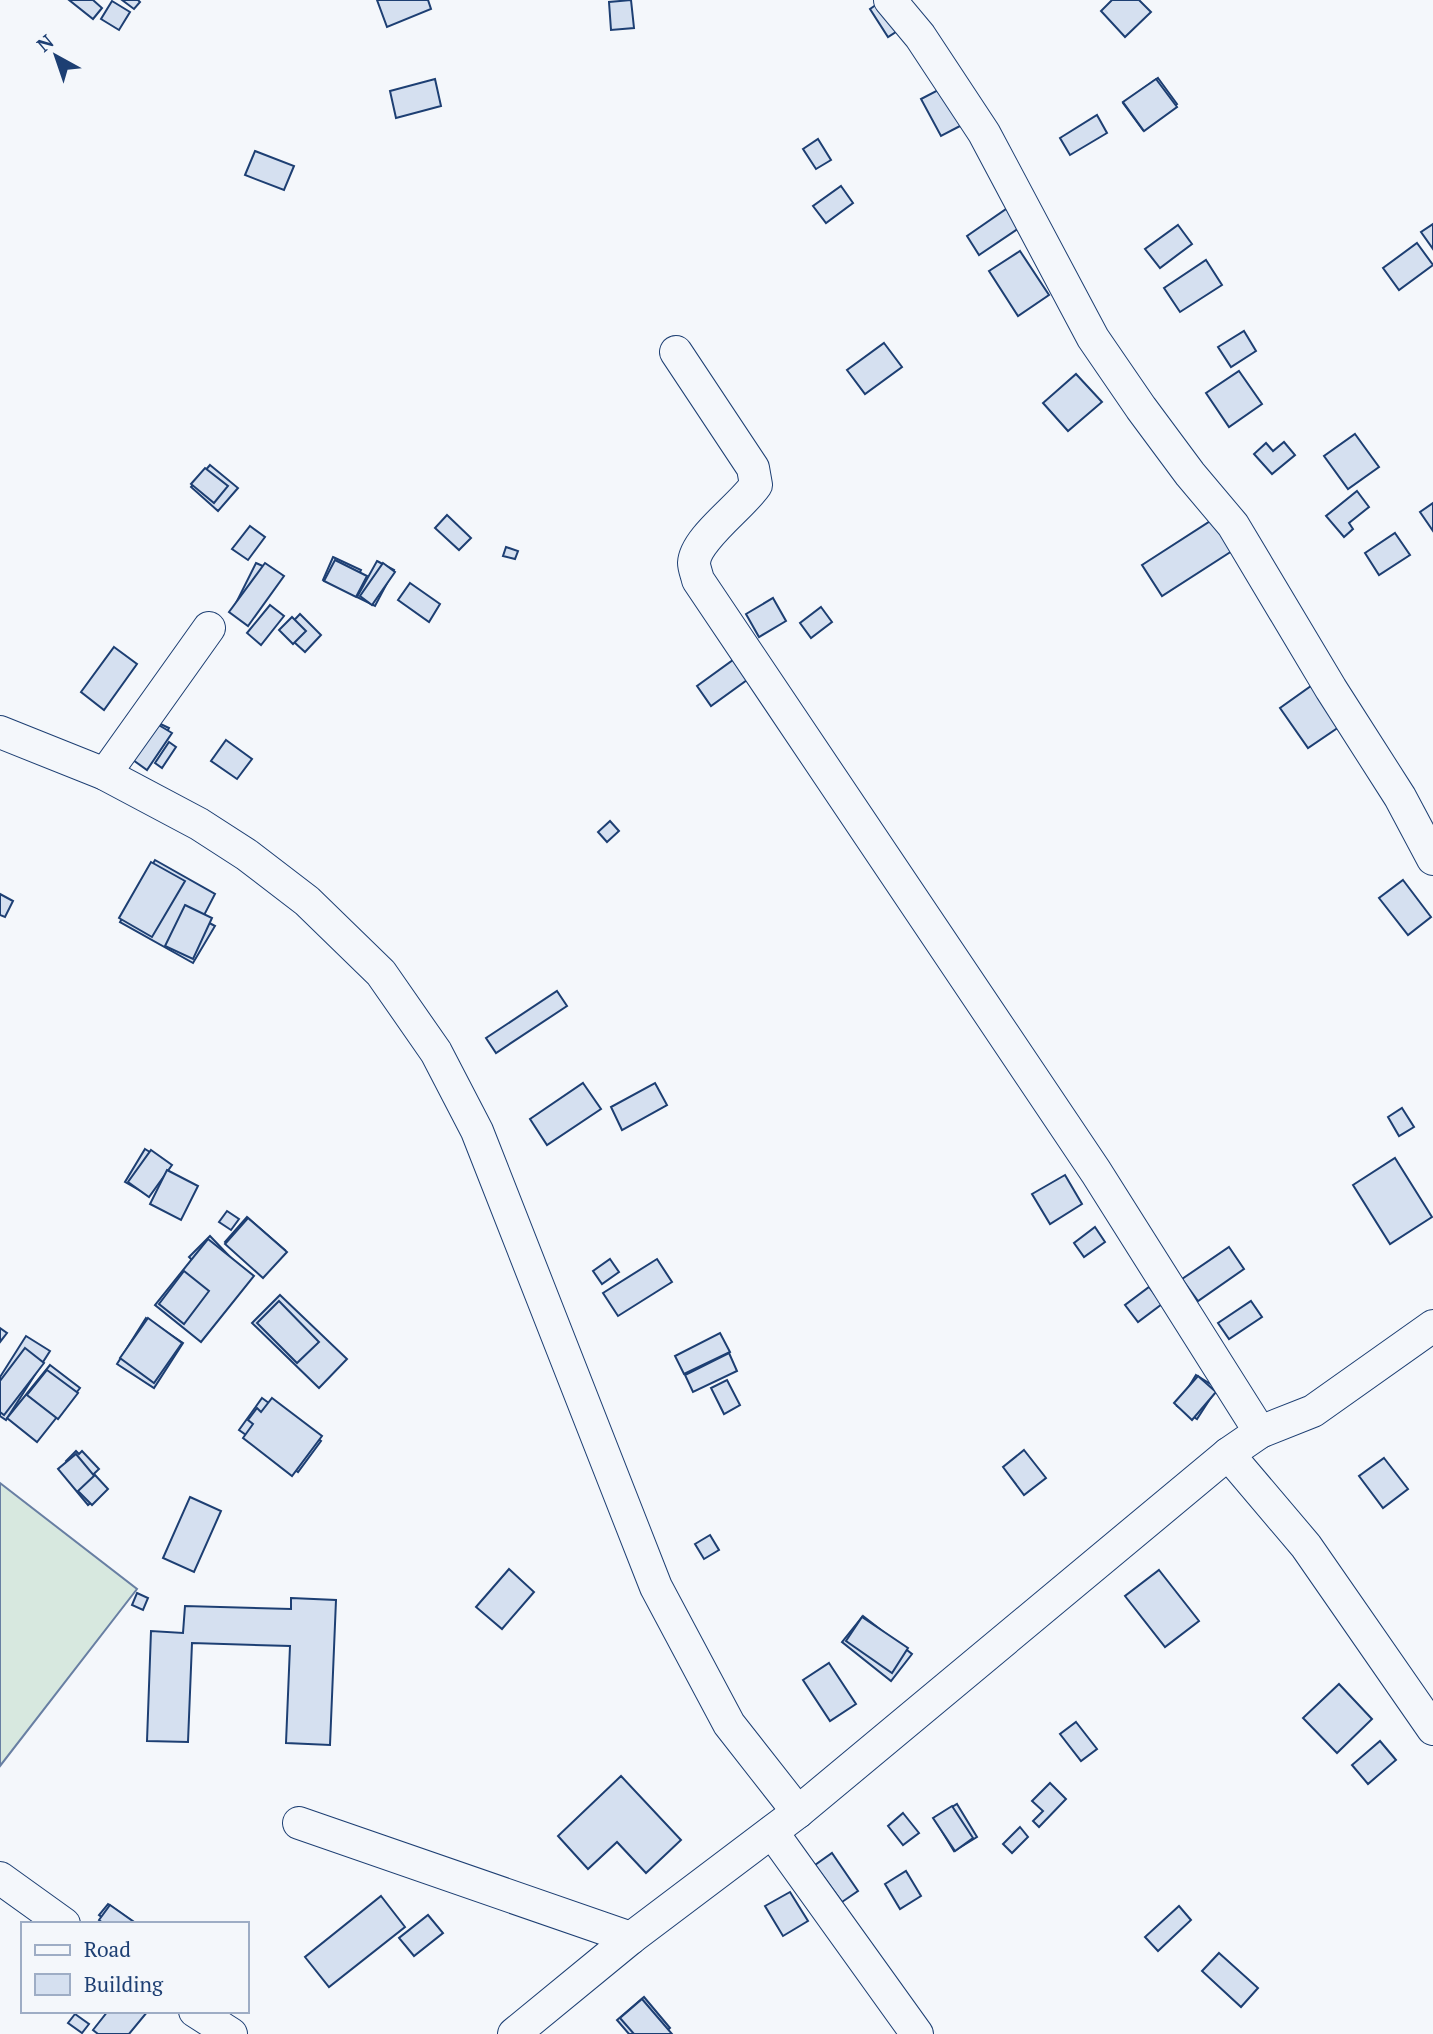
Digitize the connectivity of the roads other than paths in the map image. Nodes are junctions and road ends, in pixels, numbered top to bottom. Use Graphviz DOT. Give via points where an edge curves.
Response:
graph roads {
  1 [pos="890,0"];
  2 [pos="676,352"];
  3 [pos="209,628"];
  4 [pos="0,733"];
  5 [pos="105,774"];
  6 [pos="1433,859"];
  7 [pos="1433,1326"];
  8 [pos="1260,1432"];
  9 [pos="1228,1454"];
  10 [pos="1433,1729"];
  11 [pos="799,1812"];
  12 [pos="299,1823"];
  13 [pos="772,1832"];
  14 [pos="0,1878"];
  15 [pos="61,1922"];
  16 [pos="631,1938"];
  17 [pos="198,2013"];
  18 [pos="231,2034"];
  19 [pos="514,2034"];
  20 [pos="917,2034"];
  1 -- 6 [label="street" via="920,36 984,134 1093,338 1190,474 1233,525 1400,797"];
  2 -- 8 [label="street" via="753,468 756,485 702,541 694,562 698,580 1089,1161"];
  3 -- 5 [label="street"];
  4 -- 5 [label="street"];
  5 -- 11 [label="street" via="199,824 307,901 381,974 436,1052 477,1130 656,1587 729,1724"];
  7 -- 8 [label="street" via="1313,1411"];
  8 -- 9 [label="street"];
  9 -- 10 [label="street" via="1306,1546"];
  9 -- 11 [label="street"];
  11 -- 13 [label="street"];
  12 -- 16 [label="street"];
  13 -- 16 [label="street"];
  13 -- 20 [label="street"];
  14 -- 15 [label="street"];
  16 -- 19 [label="street"];
  17 -- 18 [label="street"];
}
